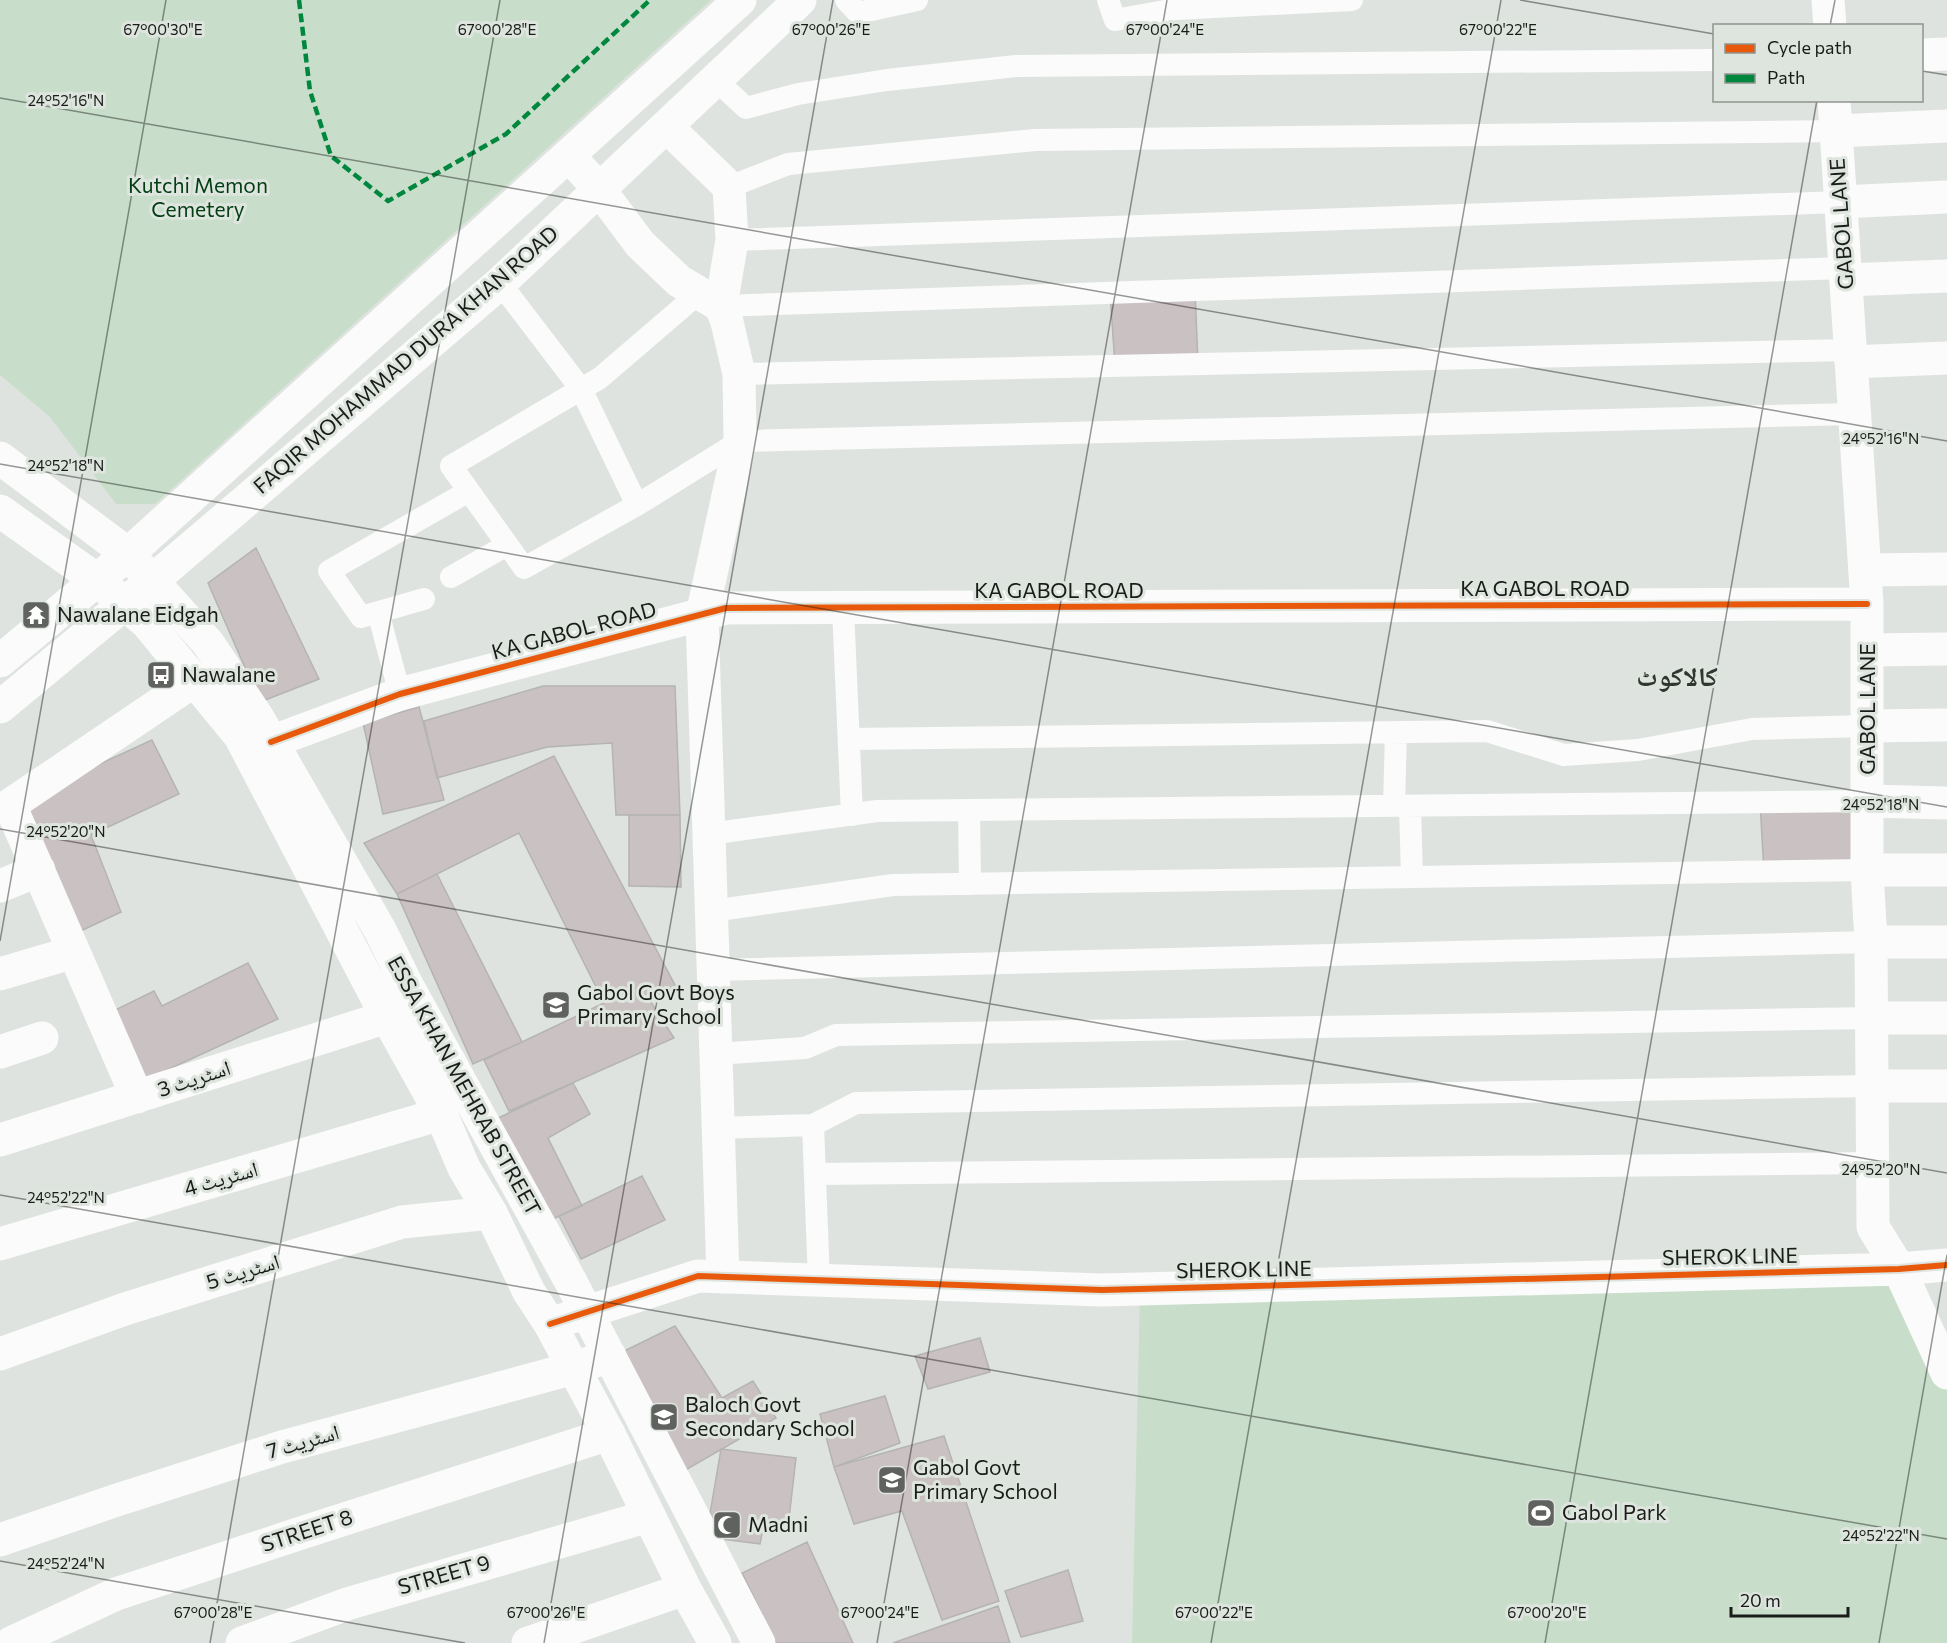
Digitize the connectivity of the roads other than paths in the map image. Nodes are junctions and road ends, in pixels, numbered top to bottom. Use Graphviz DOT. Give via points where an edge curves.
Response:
graph roads {
  1 [pos="740,0"];
  2 [pos="800,0"];
  3 [pos="846,0"];
  4 [pos="918,0"];
  5 [pos="1108,0"];
  6 [pos="1352,0"];
  7 [pos="1828,0"];
  8 [pos="1830,24"];
  9 [pos="1947,54"];
  10 [pos="1923,55"];
  11 [pos="1713,60"];
  12 [pos="717,81"];
  13 [pos="1835,116"];
  14 [pos="1947,126"];
  15 [pos="667,127"];
  16 [pos="569,156"];
  17 [pos="729,187"];
  18 [pos="599,189"];
  19 [pos="1947,197"];
  20 [pos="1841,202"];
  21 [pos="732,240"];
  22 [pos="1846,274"];
  23 [pos="1947,276"];
  24 [pos="500,283"];
  25 [pos="710,300"];
  26 [pos="365,341"];
  27 [pos="1851,356"];
  28 [pos="1947,358"];
  29 [pos="396,372"];
  30 [pos="739,374"];
  31 [pos="581,389"];
  32 [pos="1854,414"];
  33 [pos="740,441"];
  34 [pos="0,458"];
  35 [pos="469,491"];
  36 [pos="637,505"];
  37 [pos="0,511"];
  38 [pos="507,545"];
  39 [pos="129,554"];
  40 [pos="1947,569"];
  41 [pos="1865,570"];
  42 [pos="451,577"];
  43 [pos="97,580"];
  44 [pos="152,581"];
  45 [pos="424,598"];
  46 [pos="124,602"];
  47 [pos="1867,604"];
  48 [pos="843,608"];
  49 [pos="378,612"];
  50 [pos="702,615"];
  51 [pos="1947,649"];
  52 [pos="1868,650"];
  53 [pos="0,661"];
  54 [pos="195,680"];
  55 [pos="400,694"];
  56 [pos="0,707"];
  57 [pos="1947,725"];
  58 [pos="1867,726"];
  59 [pos="1396,732"];
  60 [pos="849,739"];
  61 [pos="271,742"];
  62 [pos="1868,801"];
  63 [pos="1947,803"];
  64 [pos="1402,806"];
  65 [pos="969,810"];
  66 [pos="852,815"];
  67 [pos="709,834"];
  68 [pos="39,870"];
  69 [pos="1867,870"];
  70 [pos="1947,870"];
  71 [pos="1412,877"];
  72 [pos="970,884"];
  73 [pos="0,886"];
  74 [pos="712,911"];
  75 [pos="380,930"];
  76 [pos="1870,942"];
  77 [pos="1947,942"];
  78 [pos="350,946"];
  79 [pos="74,952"];
  80 [pos="714,970"];
  81 [pos="0,974"];
  82 [pos="387,1017"];
  83 [pos="1871,1018"];
  84 [pos="1947,1018"];
  85 [pos="42,1038"];
  86 [pos="0,1052"];
  87 [pos="716,1054"];
  88 [pos="1872,1086"];
  89 [pos="1947,1086"];
  90 [pos="137,1097"];
  91 [pos="441,1114"];
  92 [pos="813,1125"];
  93 [pos="719,1128"];
  94 [pos="0,1140"];
  95 [pos="1873,1164"];
  96 [pos="815,1174"];
  97 [pos="490,1213"];
  98 [pos="0,1244"];
  99 [pos="1947,1265"];
  100 [pos="1899,1269"];
  101 [pos="723,1277"];
  102 [pos="819,1281"];
  103 [pos="587,1312"];
  104 [pos="550,1324"];
  105 [pos="0,1354"];
  106 [pos="610,1356"];
  107 [pos="574,1368"];
  108 [pos="1947,1373"];
  109 [pos="609,1434"];
  110 [pos="649,1516"];
  111 [pos="0,1540"];
  112 [pos="685,1590"];
  113 [pos="11,1643"];
  114 [pos="242,1643"];
  115 [pos="528,1643"];
  116 [pos="715,1643"];
  117 [pos="759,1643"];
  1 -- 16 [label="street, FAQIR MOHAMMAD DURA KHAN ROAD"];
  2 -- 12 [label="street, FAQIR MOHAMMAD DURA KHAN ROAD"];
  3 -- 4 [label="lane" via="858,13"];
  5 -- 6 [label="lane" via="1115,20 1176,9"];
  7 -- 8 [label="street"];
  9 -- 10 [label="street"];
  11 -- 12 [label="lane" via="1016,66 887,80 798,94 746,108"];
  12 -- 15 [label="street, FAQIR MOHAMMAD DURA KHAN ROAD"];
  13 -- 14 [label="street"];
  13 -- 17 [label="lane" via="1035,140 788,164"];
  13 -- 20 [label="street, GABOL LANE"];
  15 -- 17 [label="street"];
  15 -- 18 [label="street, FAQIR MOHAMMAD DURA KHAN ROAD"];
  16 -- 18 [label="street"];
  16 -- 26 [label="street, FAQIR MOHAMMAD DURA KHAN ROAD"];
  17 -- 21 [label="street"];
  18 -- 24 [label="street, FAQIR MOHAMMAD DURA KHAN ROAD"];
  18 -- 25 [label="street" via="640,244 679,281"];
  19 -- 20 [label="street"];
  20 -- 21 [label="lane"];
  20 -- 22 [label="street, GABOL LANE"];
  21 -- 25 [label="street"];
  22 -- 23 [label="street"];
  22 -- 25 [label="lane"];
  22 -- 27 [label="street, GABOL LANE"];
  24 -- 29 [label="street, FAQIR MOHAMMAD DURA KHAN ROAD"];
  24 -- 31 [label="lane"];
  25 -- 30 [label="street" via="727,322"];
  25 -- 31 [label="lane"];
  26 -- 29 [label="street"];
  26 -- 39 [label="street, FAQIR MOHAMMAD DURA KHAN ROAD"];
  27 -- 28 [label="street"];
  27 -- 30 [label="lane"];
  27 -- 32 [label="street, GABOL LANE"];
  29 -- 44 [label="street, FAQIR MOHAMMAD DURA KHAN ROAD"];
  30 -- 33 [label="street"];
  31 -- 35 [label="lane" via="451,466"];
  31 -- 36 [label="lane"];
  32 -- 33 [label="lane"];
  32 -- 41 [label="street, GABOL LANE"];
  33 -- 36 [label="lane"];
  33 -- 50 [label="street"];
  34 -- 39 [label="street, ESSA KHAN MEHRAB STREET"];
  35 -- 38 [label="lane"];
  35 -- 49 [label="lane" via="329,571 361,617"];
  36 -- 38 [label="lane" via="524,568"];
  37 -- 43 [label="street, ESSA KHAN MEHRAB STREET"];
  38 -- 42 [label="lane"];
  39 -- 43 [label="street, FAQIR MOHAMMAD DURA KHAN ROAD"];
  39 -- 44 [label="street, ESSA KHAN MEHRAB STREET"];
  40 -- 41 [label="street"];
  41 -- 47 [label="street, GABOL LANE"];
  43 -- 46 [label="street, ESSA KHAN MEHRAB STREET"];
  43 -- 53 [label="street, FAQIR MOHAMMAD DURA KHAN ROAD"];
  44 -- 46 [label="street, FAQIR MOHAMMAD DURA KHAN ROAD"];
  44 -- 61 [label="street, ESSA KHAN MEHRAB STREET" via="208,644"];
  45 -- 49 [label="lane"];
  46 -- 54 [label="street, ESSA KHAN MEHRAB STREET"];
  46 -- 56 [label="street, FAQIR MOHAMMAD DURA KHAN ROAD"];
  47 -- 48 [label="street, KA GABOL ROAD"];
  47 -- 52 [label="street, GABOL LANE"];
  48 -- 50 [label="street, KA GABOL ROAD" via="726,608"];
  48 -- 60 [label="lane"];
  49 -- 55 [label="lane"];
  50 -- 55 [label="street, KA GABOL ROAD"];
  50 -- 67 [label="street"];
  51 -- 52 [label="street"];
  52 -- 58 [label="street, GABOL LANE"];
  54 -- 68 [label="street" via="10,805"];
  54 -- 78 [label="street, ESSA KHAN MEHRAB STREET" via="240,736"];
  55 -- 61 [label="street, KA GABOL ROAD"];
  57 -- 58 [label="street"];
  58 -- 59 [label="lane" via="1752,729 1638,750 1564,755 1487,731"];
  58 -- 62 [label="street, GABOL LANE"];
  59 -- 60 [label="lane"];
  59 -- 64 [label="lane"];
  60 -- 66 [label="lane"];
  61 -- 75 [label="street, ESSA KHAN MEHRAB STREET"];
  62 -- 63 [label="street"];
  62 -- 64 [label="lane"];
  62 -- 69 [label="street, GABOL LANE"];
  64 -- 65 [label="lane"];
  64 -- 71 [label="lane"];
  65 -- 66 [label="lane"];
  65 -- 72 [label="lane"];
  66 -- 67 [label="lane"];
  67 -- 74 [label="street"];
  68 -- 73 [label="street"];
  68 -- 79 [label="street"];
  69 -- 70 [label="street"];
  69 -- 71 [label="lane"];
  69 -- 76 [label="street, GABOL LANE"];
  71 -- 72 [label="lane"];
  72 -- 74 [label="lane" via="893,885"];
  74 -- 80 [label="street"];
  75 -- 78 [label="street"];
  75 -- 103 [label="street, ESSA KHAN MEHRAB STREET"];
  76 -- 77 [label="street"];
  76 -- 80 [label="lane"];
  76 -- 83 [label="street, GABOL LANE"];
  78 -- 82 [label="street, ESSA KHAN MEHRAB STREET"];
  79 -- 81 [label="street"];
  79 -- 90 [label="street"];
  80 -- 87 [label="street"];
  82 -- 90 [label="street, اسٹریٹ 3"];
  82 -- 91 [label="street, ESSA KHAN MEHRAB STREET"];
  83 -- 84 [label="street"];
  83 -- 87 [label="lane" via="836,1035 805,1048"];
  83 -- 88 [label="street, GABOL LANE"];
  85 -- 86 [label="street"];
  87 -- 93 [label="street"];
  88 -- 89 [label="street"];
  88 -- 92 [label="lane" via="856,1103"];
  88 -- 95 [label="street, GABOL LANE"];
  90 -- 94 [label="street, اسٹریٹ 3"];
  91 -- 97 [label="street, ESSA KHAN MEHRAB STREET" via="464,1168"];
  91 -- 98 [label="street, اسٹریٹ 4"];
  92 -- 93 [label="lane"];
  92 -- 96 [label="lane"];
  93 -- 101 [label="street"];
  95 -- 96 [label="lane"];
  95 -- 100 [label="street, GABOL LANE" via="1873,1227"];
  96 -- 102 [label="lane"];
  97 -- 104 [label="street, ESSA KHAN MEHRAB STREET" via="529,1292"];
  97 -- 105 [label="street, اسٹریٹ 5" via="402,1222 125,1309"];
  99 -- 100 [label="street, SHEROK LINE"];
  100 -- 102 [label="street, SHEROK LINE" via="1102,1290"];
  100 -- 108 [label="street, GABOL LANE"];
  101 -- 102 [label="street, SHEROK LINE"];
  101 -- 103 [label="street, SHEROK LINE" via="698,1276"];
  103 -- 104 [label="street, SHEROK LINE"];
  103 -- 106 [label="street, ESSA KHAN MEHRAB STREET"];
  104 -- 107 [label="street, ESSA KHAN MEHRAB STREET"];
  106 -- 107 [label="street, اسٹریٹ 7"];
  106 -- 117 [label="street, ESSA KHAN MEHRAB STREET"];
  107 -- 109 [label="street, ESSA KHAN MEHRAB STREET"];
  107 -- 111 [label="street, اسٹریٹ 7" via="282,1447"];
  109 -- 110 [label="street, ESSA KHAN MEHRAB STREET"];
  109 -- 113 [label="street, STREET 8" via="116,1594"];
  110 -- 112 [label="street, ESSA KHAN MEHRAB STREET"];
  110 -- 114 [label="street, STREET 9" via="347,1604"];
  112 -- 115 [label="street"];
  112 -- 116 [label="street, ESSA KHAN MEHRAB STREET"];
}
